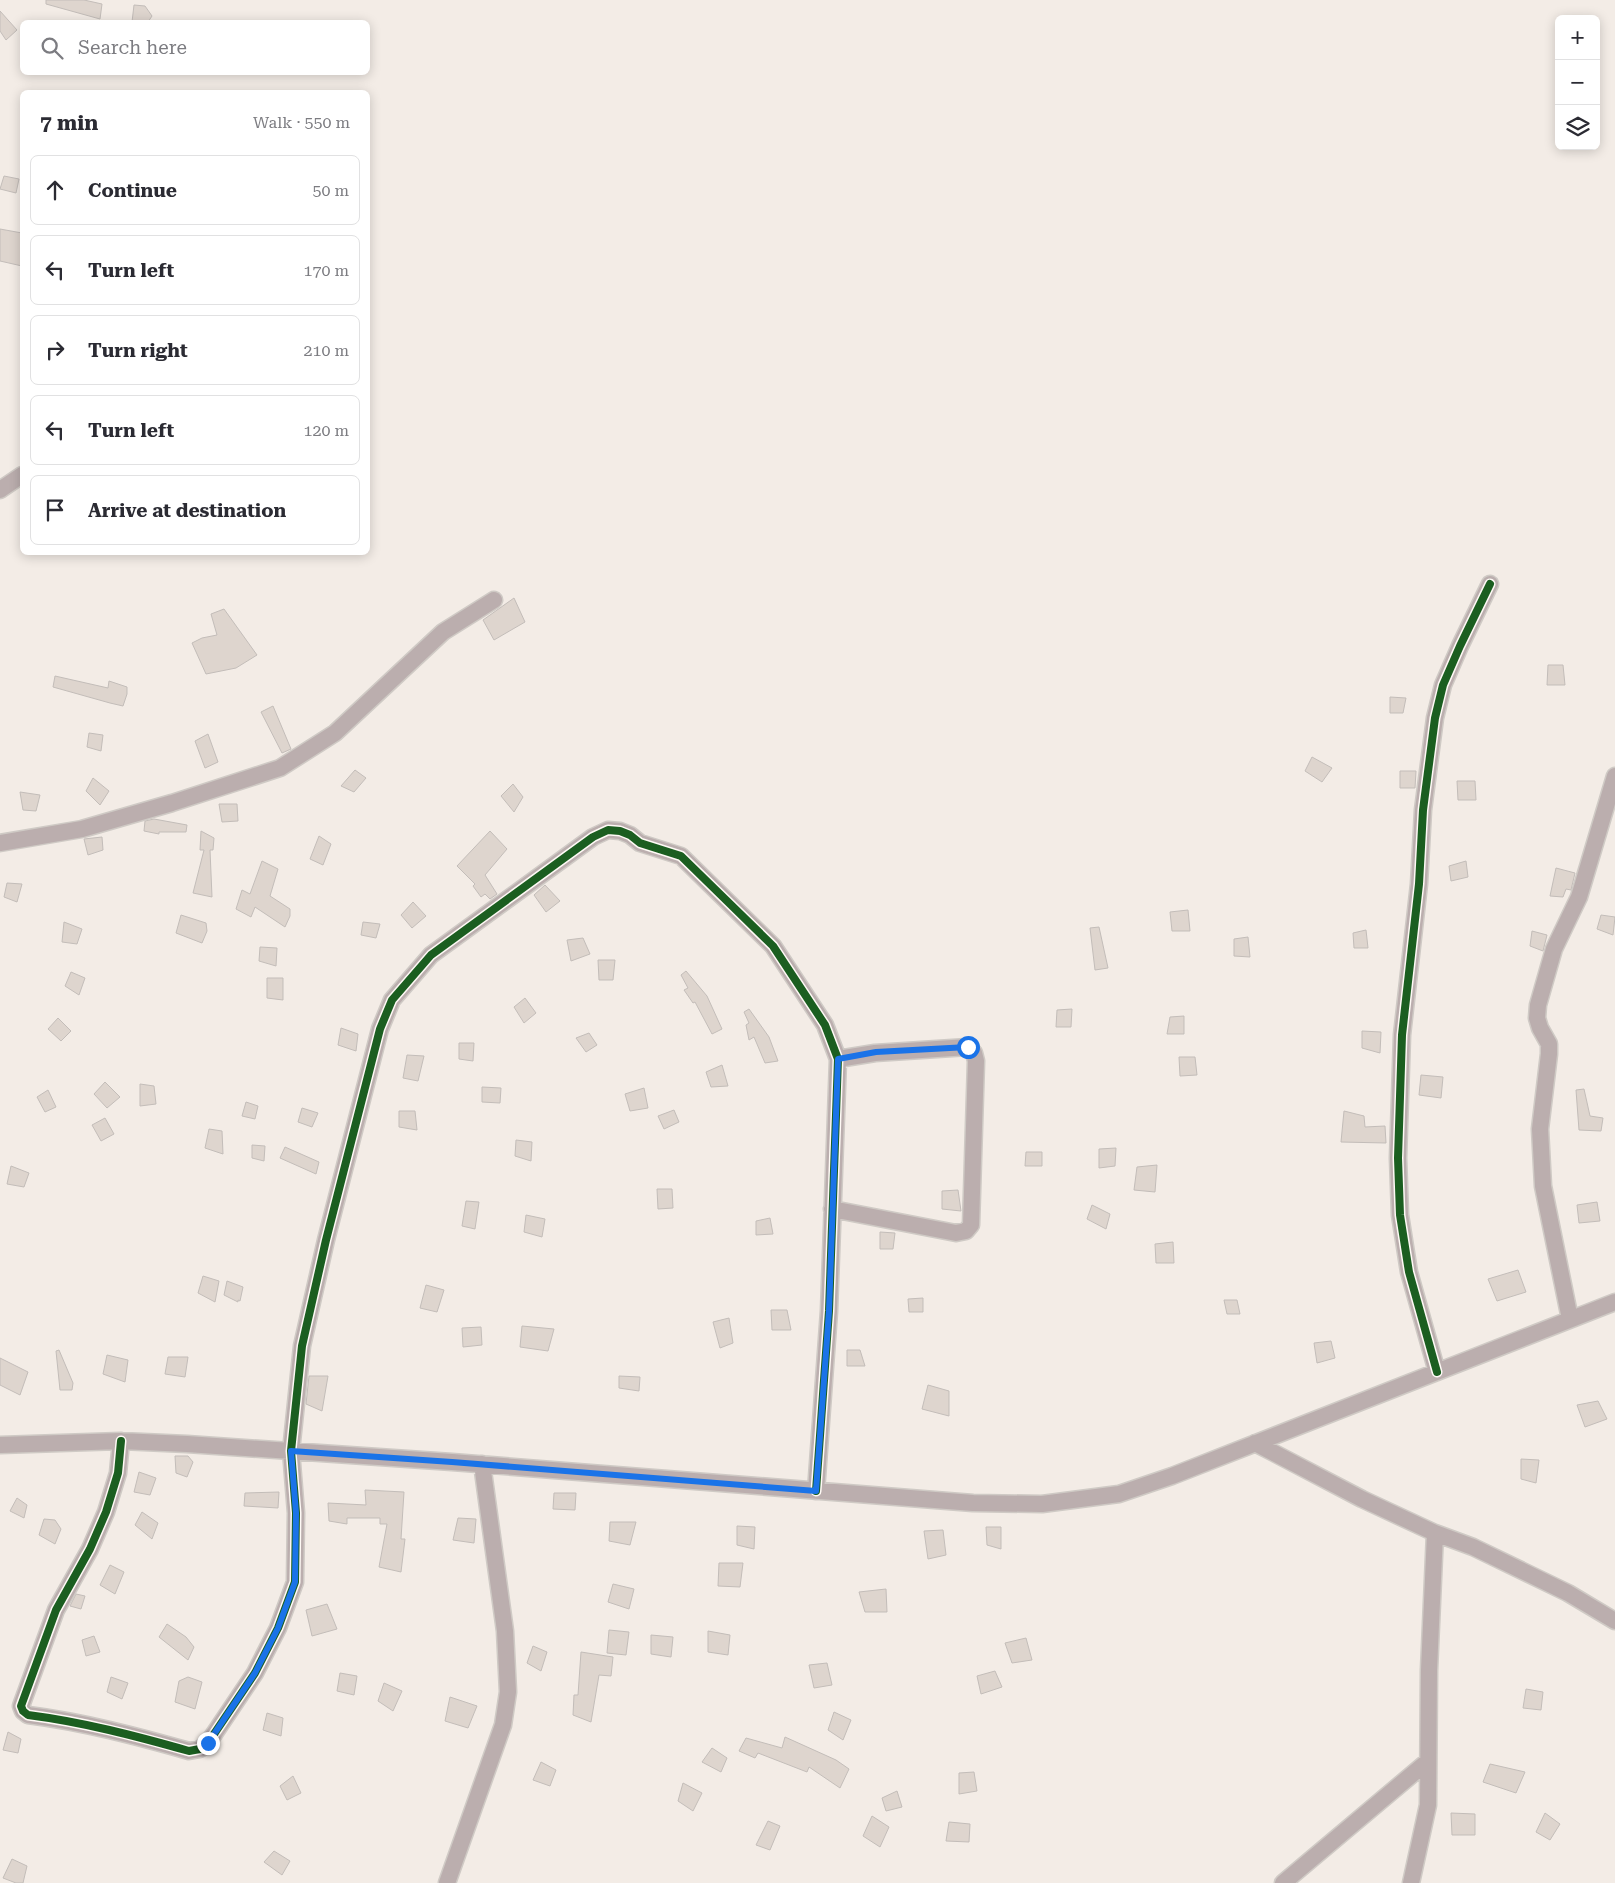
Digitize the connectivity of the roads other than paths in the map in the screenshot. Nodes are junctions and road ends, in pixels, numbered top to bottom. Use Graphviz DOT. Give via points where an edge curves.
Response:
graph roads {
  1 [pos="20,476"];
  2 [pos="0,490"];
  3 [pos="1490,584"];
  4 [pos="494,600"];
  5 [pos="1615,776"];
  6 [pos="0,843"];
  7 [pos="838,1059"];
  8 [pos="832,1209"];
  9 [pos="1615,1302"];
  10 [pos="1570,1319"];
  11 [pos="1437,1372"];
  12 [pos="121,1441"];
  13 [pos="1255,1443"];
  14 [pos="0,1446"];
  15 [pos="291,1451"];
  16 [pos="482,1464"];
  17 [pos="816,1491"];
  18 [pos="1435,1533"];
  19 [pos="1615,1622"];
  20 [pos="1428,1761"];
  21 [pos="446,1883"];
  22 [pos="1283,1883"];
  23 [pos="1411,1883"];
  1 -- 2 [label="street"];
  3 -- 11 [label="street" via="1443,685 1435,718 1402,1035 1398,1158 1400,1215 1409,1272"];
  4 -- 6 [label="street" via="443,632 335,733 280,768 82,829"];
  5 -- 10 [label="street" via="1579,897 1554,949 1538,1005 1537,1018 1550,1054 1540,1129 1543,1186"];
  7 -- 8 [label="street"];
  7 -- 8 [label="street" via="876,1052 968,1047 974,1052 971,1225 966,1231 956,1233"];
  7 -- 15 [label="street" via="825,1026 773,946 681,856 640,843 620,831 608,830 593,837 431,955 392,1000 380,1029 312,1298 302,1346"];
  8 -- 17 [label="street" via="829,1311"];
  9 -- 10 [label="street"];
  10 -- 11 [label="street"];
  11 -- 13 [label="street"];
  12 -- 14 [label="street"];
  12 -- 15 [label="street"];
  12 -- 15 [label="street" via="118,1473 106,1512 90,1549 56,1610 22,1706 23,1711 28,1715 108,1728 190,1751 208,1743 255,1673 288,1603 295,1582 296,1562"];
  13 -- 17 [label="street" via="1119,1494 1042,1504 973,1503"];
  13 -- 18 [label="street"];
  15 -- 16 [label="street"];
  16 -- 17 [label="street"];
  16 -- 21 [label="street" via="505,1631 508,1692 502,1725"];
  18 -- 19 [label="street" via="1473,1547 1550,1585"];
  18 -- 20 [label="street"];
  20 -- 22 [label="street"];
  20 -- 23 [label="street" via="1428,1805"];
}
